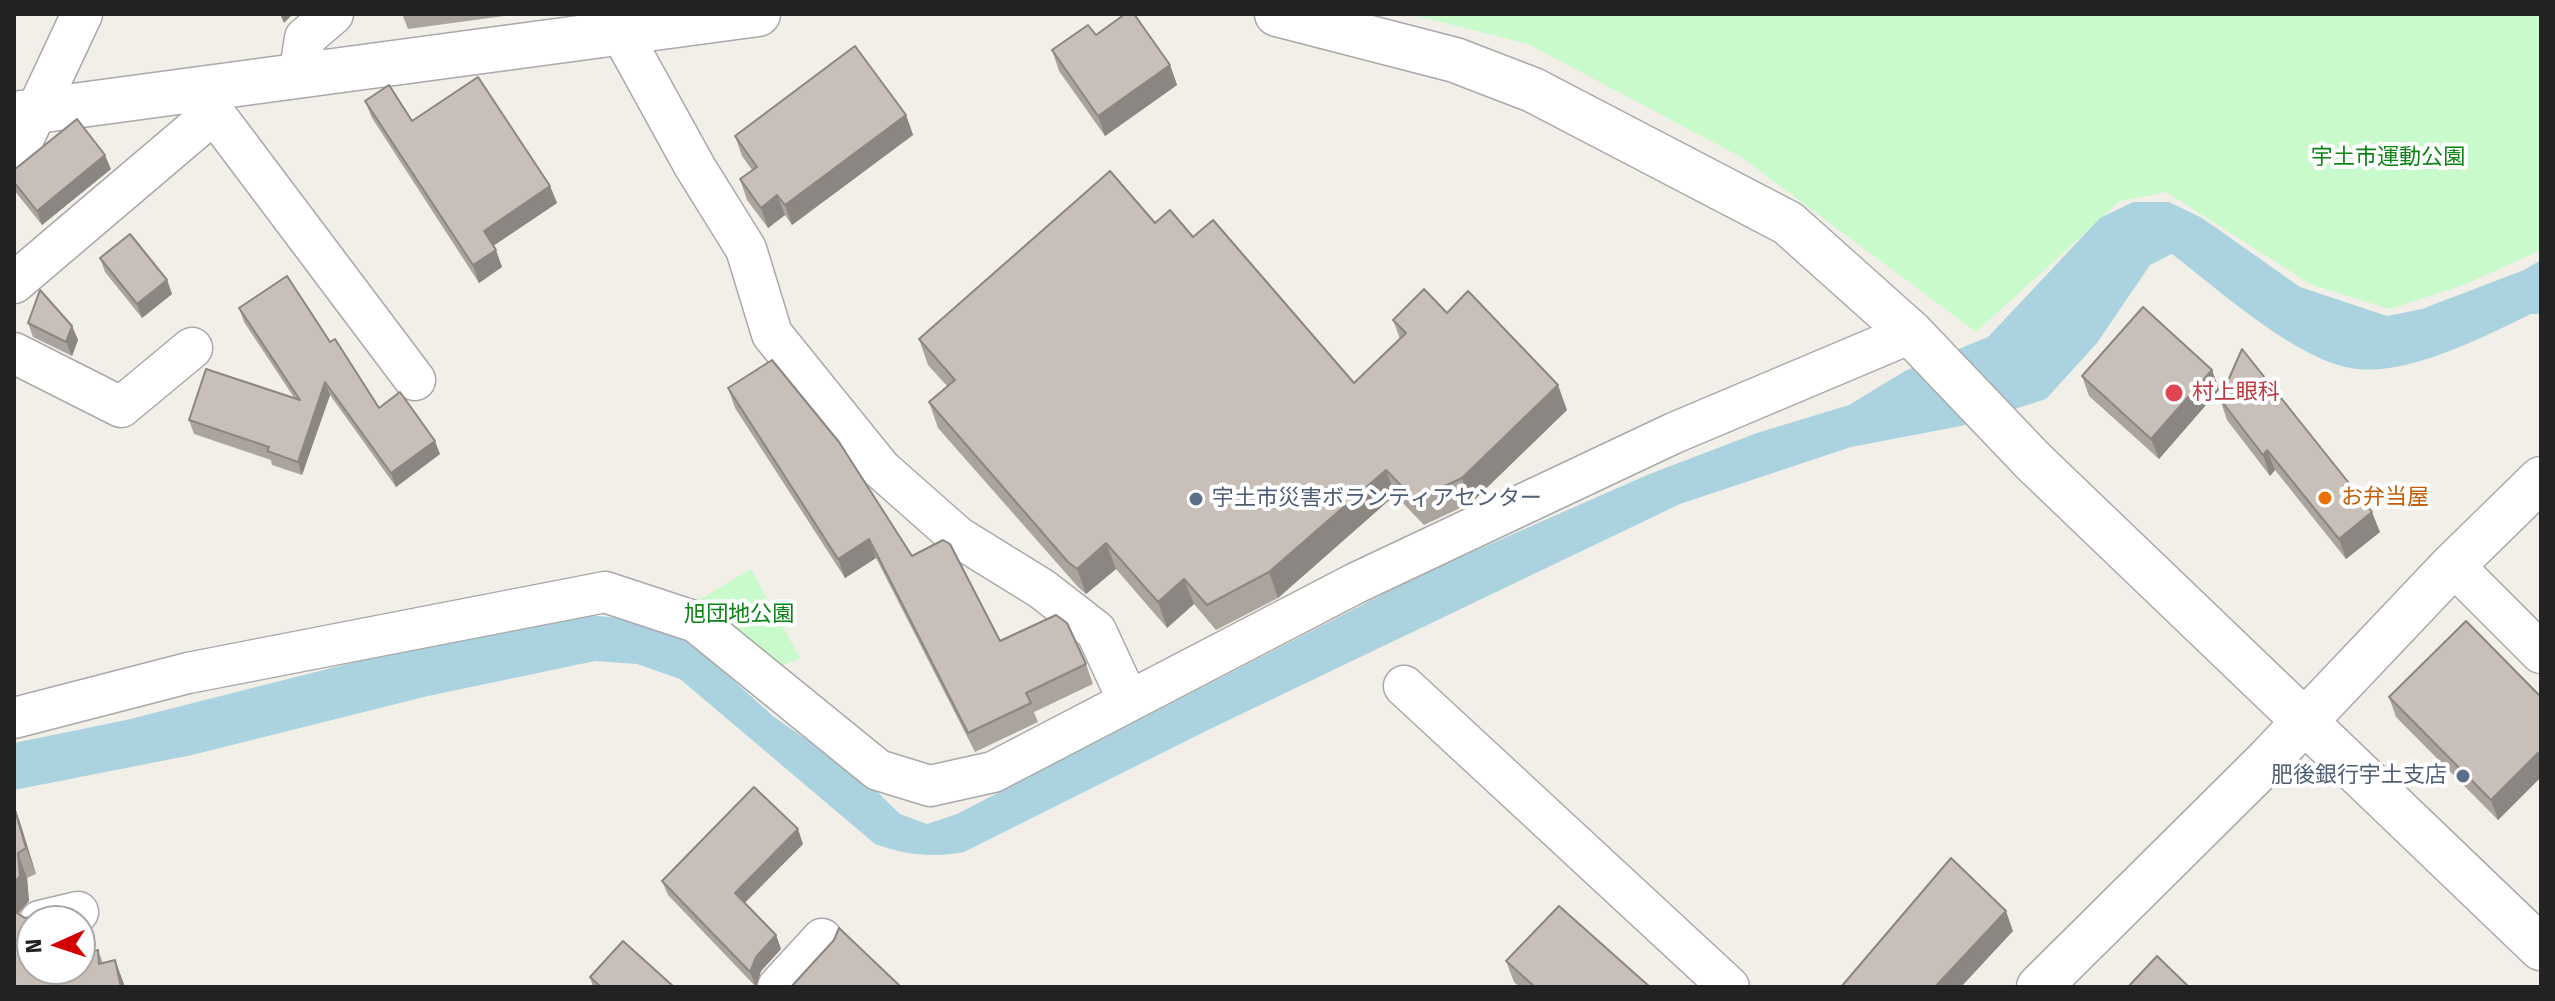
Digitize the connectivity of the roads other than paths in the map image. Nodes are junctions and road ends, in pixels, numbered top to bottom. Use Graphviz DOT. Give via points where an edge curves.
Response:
graph roads {
  1 [pos="82,14"];
  2 [pos="333,14"];
  3 [pos="758,14"];
  4 [pos="1277,14"];
  5 [pos="613,22"];
  6 [pos="299,77"];
  7 [pos="214,101"];
  8 [pos="26,113"];
  9 [pos="14,159"];
  10 [pos="14,283"];
  11 [pos="1911,333"];
  12 [pos="192,348"];
  13 [pos="14,353"];
  14 [pos="415,380"];
  15 [pos="2541,479"];
  16 [pos="2453,565"];
  17 [pos="2541,653"];
  18 [pos="1404,686"];
  19 [pos="1128,700"];
  20 [pos="14,718"];
  21 [pos="2307,720"];
  22 [pos="822,939"];
  23 [pos="2541,948"];
  24 [pos="778,987"];
  25 [pos="1729,987"];
  26 [pos="2039,987"];
  1 -- 8 [label="street"];
  2 -- 6 [label="street" via="305,38"];
  3 -- 5 [label="street"];
  4 -- 11 [label="street" via="1455,60 1545,96 1788,223"];
  5 -- 6 [label="street"];
  5 -- 19 [label="street" via="746,249 772,334 881,469 958,537 1042,589 1096,631"];
  6 -- 7 [label="street"];
  7 -- 8 [label="street"];
  7 -- 10 [label="street"];
  7 -- 14 [label="street"];
  8 -- 9 [label="street"];
  11 -- 19 [label="street" via="1659,440 1356,583"];
  11 -- 21 [label="street" via="2033,461"];
  12 -- 13 [label="street" via="121,407"];
  15 -- 16 [label="street"];
  16 -- 17 [label="street"];
  16 -- 21 [label="street"];
  18 -- 25 [label="street"];
  19 -- 20 [label="street" via="993,772 930,786 878,770 696,622 605,592 188,673"];
  21 -- 23 [label="street"];
  21 -- 26 [label="street"];
  22 -- 24 [label="street"];
}
